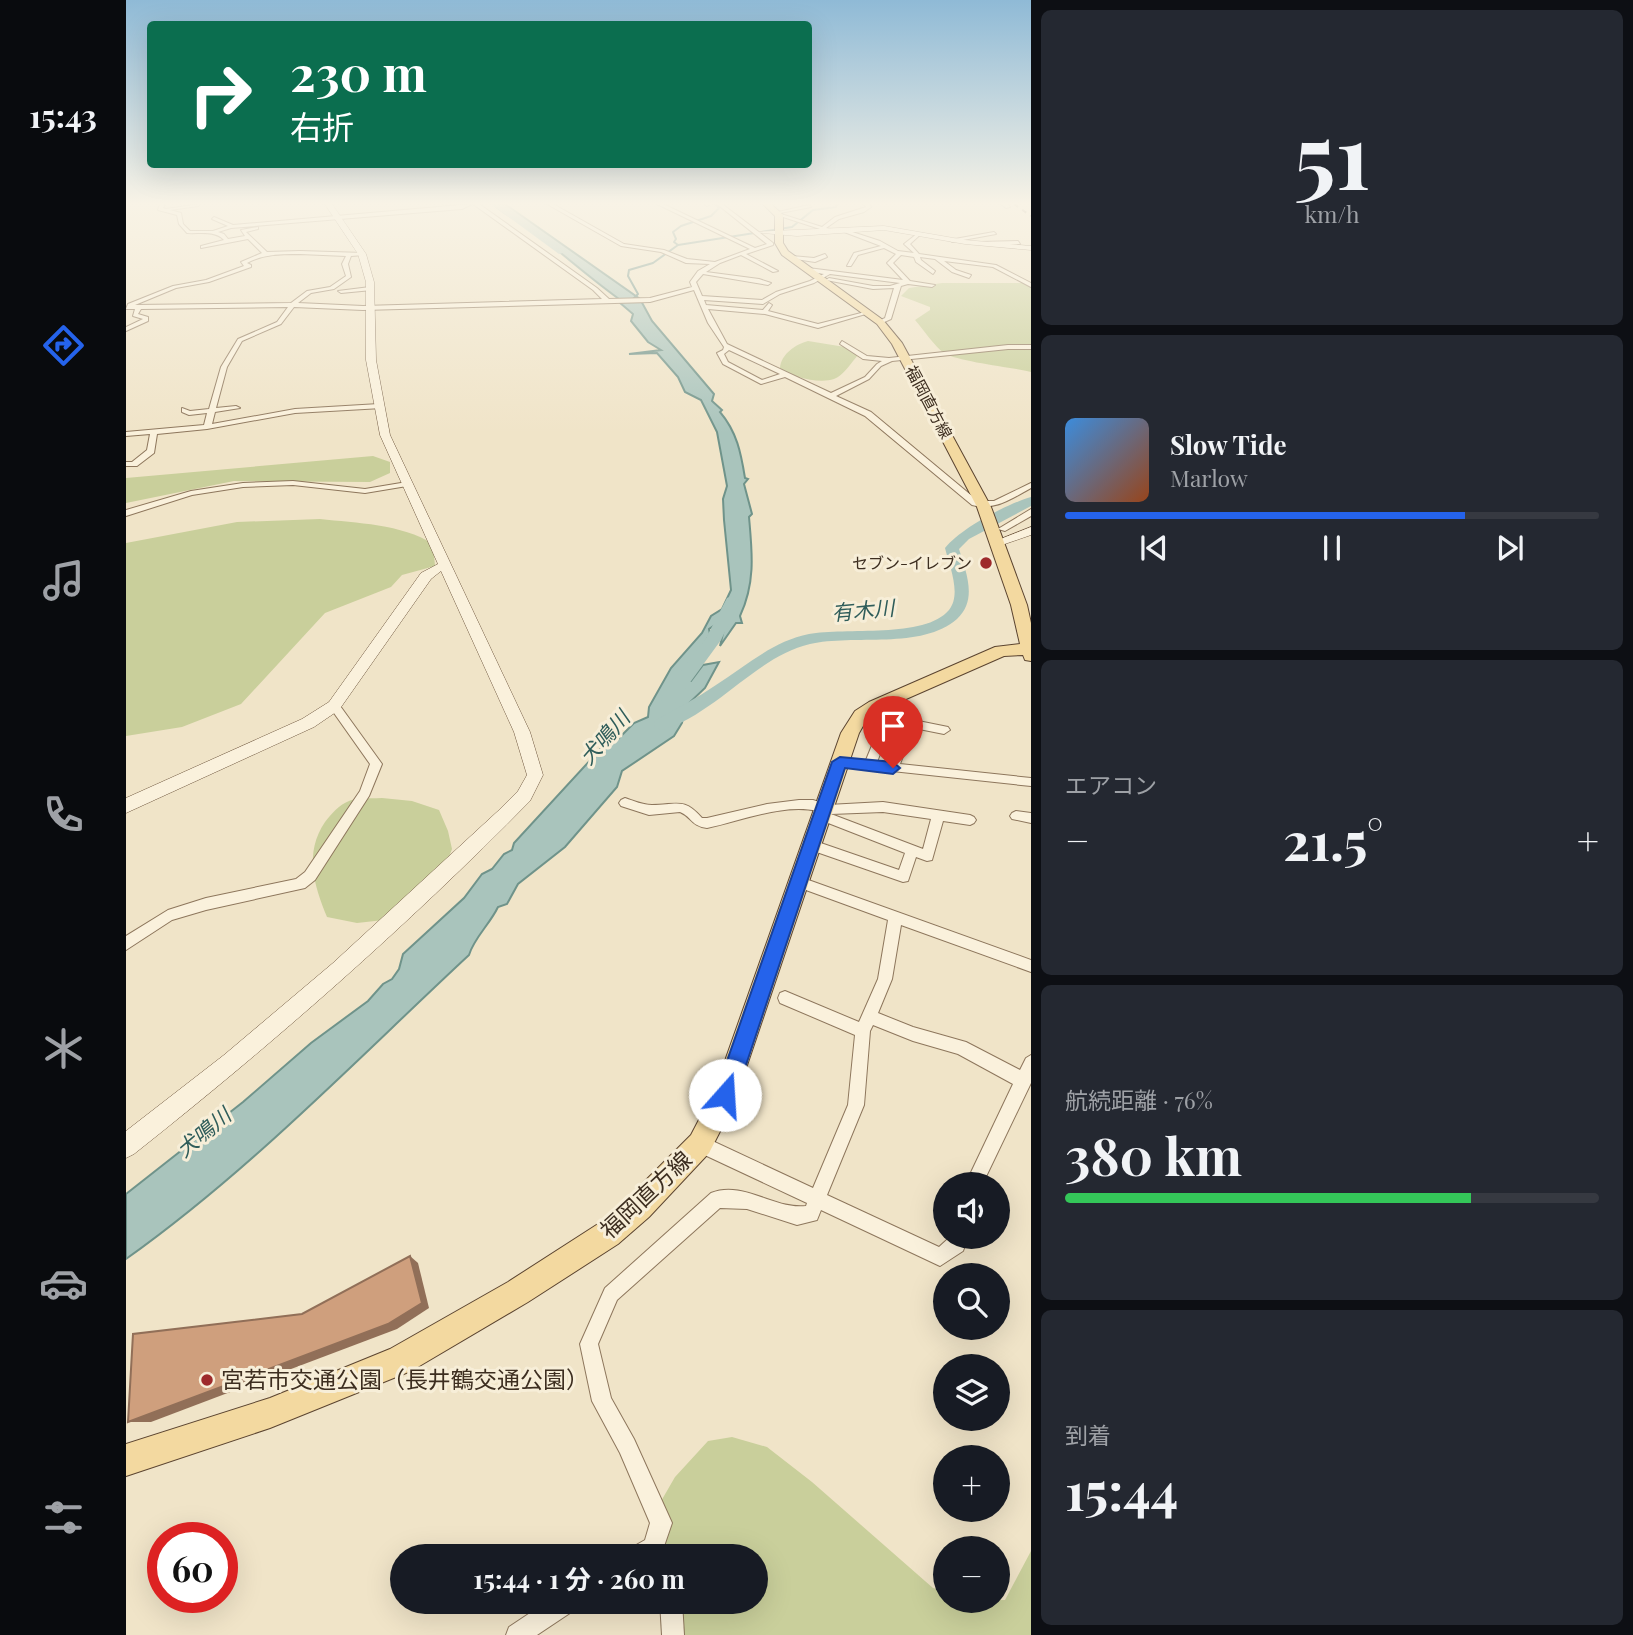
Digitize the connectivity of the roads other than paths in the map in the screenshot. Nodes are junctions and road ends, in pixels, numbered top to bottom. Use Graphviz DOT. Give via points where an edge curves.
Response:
graph roads {
  1 [pos="209,280"];
  2 [pos="343,280"];
  3 [pos="369,280"];
  4 [pos="583,280"];
  5 [pos="694,280"];
  6 [pos="758,280"];
  7 [pos="813,280"];
  8 [pos="827,280"];
  9 [pos="838,280"];
  10 [pos="898,280"];
  11 [pos="908,282"];
  12 [pos="768,283"];
  13 [pos="898,285"];
  14 [pos="932,285"];
  15 [pos="694,288"];
  16 [pos="370,289"];
  17 [pos="341,291"];
  18 [pos="700,298"];
  19 [pos="607,302"];
  20 [pos="764,302"];
  21 [pos="292,305"];
  22 [pos="126,307"];
  23 [pos="370,307"];
  24 [pos="704,307"];
  25 [pos="138,308"];
  26 [pos="765,312"];
  27 [pos="867,312"];
  28 [pos="880,322"];
  29 [pos="126,329"];
  30 [pos="842,343"];
  31 [pos="727,346"];
  32 [pos="1031,347"];
  33 [pos="891,359"];
  34 [pos="905,359"];
  35 [pos="787,374"];
  36 [pos="832,395"];
  37 [pos="379,406"];
  38 [pos="236,408"];
  39 [pos="185,410"];
  40 [pos="211,411"];
  41 [pos="207,427"];
  42 [pos="154,432"];
  43 [pos="126,434"];
  44 [pos="126,464"];
  45 [pos="407,484"];
  46 [pos="1031,485"];
  47 [pos="985,509"];
  48 [pos="1031,512"];
  49 [pos="126,513"];
  50 [pos="1031,531"];
  51 [pos="999,534"];
  52 [pos="446,565"];
  53 [pos="1030,652"];
  54 [pos="334,706"];
  55 [pos="864,713"];
  56 [pos="888,719"];
  57 [pos="910,724"];
  58 [pos="944,730"];
  59 [pos="840,762"];
  60 [pos="870,765"];
  61 [pos="893,768"];
  62 [pos="1031,782"];
  63 [pos="625,803"];
  64 [pos="126,806"];
  65 [pos="823,811"];
  66 [pos="938,815"];
  67 [pos="1016,816"];
  68 [pos="1031,818"];
  69 [pos="970,820"];
  70 [pos="812,845"];
  71 [pos="912,850"];
  72 [pos="800,882"];
  73 [pos="895,917"];
  74 [pos="126,943"];
  75 [pos="1031,966"];
  76 [pos="785,998"];
  77 [pos="865,1023"];
  78 [pos="1031,1063"];
  79 [pos="1019,1078"];
  80 [pos="700,1144"];
  81 [pos="126,1146"];
  82 [pos="979,1172"];
  83 [pos="819,1191"];
  84 [pos="951,1249"];
  85 [pos="126,1460"];
  86 [pos="654,1544"];
  87 [pos="548,1614"];
  88 [pos="672,1614"];
  89 [pos="517,1635"];
  90 [pos="673,1635"];
  1 -- 22 [label="street" via="175,287"];
  2 -- 21 [label="street" via="337,286 309,292"];
  3 -- 16 [label="street"];
  4 -- 19 [label="street"];
  5 -- 15 [label="street"];
  6 -- 12 [label="street"];
  7 -- 20 [label="street" via="771,295"];
  8 -- 27 [label="main road, 福岡直方線"];
  9 -- 13 [label="street" via="864,286"];
  10 -- 11 [label="street"];
  11 -- 13 [label="street"];
  11 -- 14 [label="street"];
  13 -- 28 [label="street" via="888,319"];
  15 -- 18 [label="street"];
  15 -- 19 [label="street" via="650,300"];
  16 -- 17 [label="street"];
  16 -- 23 [label="street"];
  18 -- 20 [label="street"];
  18 -- 24 [label="street"];
  19 -- 23 [label="street"];
  20 -- 26 [label="street" via="770,303"];
  21 -- 23 [label="street"];
  21 -- 25 [label="street"];
  21 -- 40 [label="street" via="279,323 240,340 224,367"];
  22 -- 25 [label="street"];
  23 -- 37 [label="street" via="371,360"];
  24 -- 26 [label="street"];
  24 -- 31 [label="street"];
  25 -- 29 [label="street" via="135,314 145,321"];
  26 -- 27 [label="street" via="818,326"];
  27 -- 28 [label="main road, 福岡直方線"];
  28 -- 34 [label="main road, 福岡直方線"];
  30 -- 33 [label="street" via="865,358"];
  31 -- 35 [label="street"];
  31 -- 35 [label="street" via="720,353 725,363 761,382"];
  32 -- 34 [label="street"];
  33 -- 34 [label="street"];
  33 -- 36 [label="street" via="867,378"];
  34 -- 47 [label="main road, 福岡直方線"];
  35 -- 36 [label="street"];
  36 -- 47 [label="street" via="884,426"];
  37 -- 41 [label="street" via="295,411"];
  37 -- 45 [label="street" via="385,435"];
  38 -- 40 [label="street"];
  39 -- 40 [label="street"];
  40 -- 41 [label="street"];
  41 -- 42 [label="street"];
  42 -- 43 [label="street"];
  42 -- 44 [label="street" via="151,451 134,464"];
  45 -- 49 [label="street" via="365,491 243,485 191,493"];
  45 -- 52 [label="street"];
  46 -- 47 [label="street"];
  47 -- 51 [label="main road, 福岡直方線"];
  48 -- 51 [label="street"];
  50 -- 51 [label="street"];
  51 -- 53 [label="main road, 福岡直方線"];
  52 -- 54 [label="street" via="426,576"];
  52 -- 81 [label="street" via="531,755 535,775 524,796 340,970"];
  53 -- 55 [label="main road, 福岡直方線" via="1001,651"];
  54 -- 64 [label="street" via="308,723"];
  54 -- 74 [label="street" via="376,764 365,793 310,876 300,884 168,916"];
  55 -- 56 [label="street"];
  55 -- 59 [label="main road, 福岡直方線" via="850,733"];
  56 -- 57 [label="street"];
  56 -- 60 [label="street"];
  57 -- 58 [label="street"];
  57 -- 61 [label="street"];
  59 -- 60 [label="street"];
  59 -- 65 [label="main road, 福岡直方線"];
  60 -- 61 [label="street"];
  61 -- 62 [label="street"];
  63 -- 65 [label="street" via="649,810 680,807 707,823 814,803"];
  65 -- 66 [label="street" via="883,807"];
  65 -- 70 [label="main road, 福岡直方線"];
  65 -- 71 [label="street"];
  66 -- 69 [label="street"];
  66 -- 71 [label="street" via="927,856"];
  67 -- 68 [label="street"];
  70 -- 71 [label="street" via="903,877"];
  70 -- 72 [label="main road, 福岡直方線"];
  72 -- 73 [label="street"];
  72 -- 80 [label="main road, 福岡直方線" via="725,1095"];
  73 -- 75 [label="street"];
  73 -- 77 [label="street" via="885,979"];
  76 -- 77 [label="street"];
  77 -- 79 [label="street" via="961,1047"];
  77 -- 83 [label="street" via="856,1105"];
  78 -- 79 [label="street"];
  79 -- 82 [label="street"];
  80 -- 83 [label="street"];
  80 -- 85 [label="main road, 福岡直方線" via="608,1234 518,1293 400,1360 270,1413"];
  83 -- 84 [label="street" via="940,1257"];
  83 -- 86 [label="street" via="811,1214 797,1216 747,1200 717,1199 611,1294 589,1344 601,1401 661,1523"];
  87 -- 89 [label="street"];
  88 -- 90 [label="street"];
}
